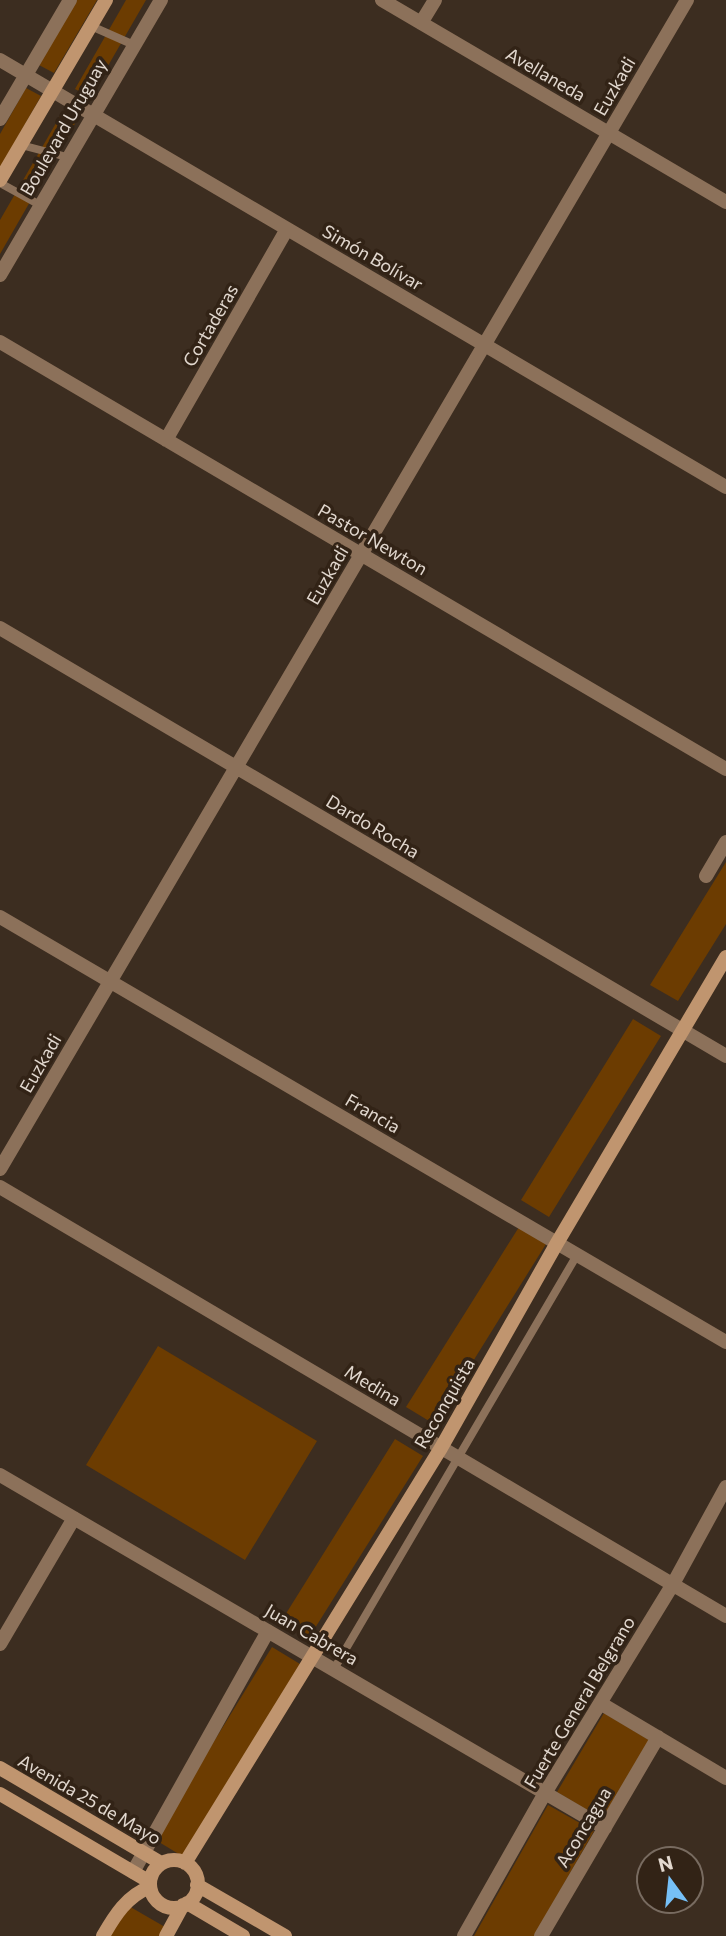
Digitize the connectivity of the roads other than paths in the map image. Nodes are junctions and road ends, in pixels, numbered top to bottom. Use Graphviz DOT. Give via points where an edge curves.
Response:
graph roads {
  1 [pos="70,0"];
  2 [pos="106,0"];
  3 [pos="161,0"];
  4 [pos="382,0"];
  5 [pos="435,0"];
  6 [pos="687,0"];
  7 [pos="421,23"];
  8 [pos="91,26"];
  9 [pos="134,45"];
  10 [pos="0,60"];
  11 [pos="27,75"];
  12 [pos="53,91"];
  13 [pos="92,114"];
  14 [pos="0,119"];
  15 [pos="609,133"];
  16 [pos="21,145"];
  17 [pos="67,157"];
  18 [pos="0,182"];
  19 [pos="726,202"];
  20 [pos="40,205"];
  21 [pos="287,229"];
  22 [pos="0,275"];
  23 [pos="0,342"];
  24 [pos="484,345"];
  25 [pos="166,440"];
  26 [pos="726,487"];
  27 [pos="361,555"];
  28 [pos="0,628"];
  29 [pos="236,767"];
  30 [pos="726,769"];
  31 [pos="726,842"];
  32 [pos="706,876"];
  33 [pos="0,917"];
  34 [pos="726,957"];
  35 [pos="110,981"];
  36 [pos="683,1031"];
  37 [pos="726,1056"];
  38 [pos="0,1169"];
  39 [pos="0,1187"];
  40 [pos="557,1243"];
  41 [pos="577,1255"];
  42 [pos="726,1342"];
  43 [pos="442,1448"];
  44 [pos="458,1457"];
  45 [pos="0,1475"];
  46 [pos="726,1487"];
  47 [pos="74,1518"];
  48 [pos="673,1584"];
  49 [pos="726,1616"];
  50 [pos="268,1631"];
  51 [pos="0,1644"];
  52 [pos="312,1656"];
  53 [pos="334,1669"];
  54 [pos="600,1703"];
  55 [pos="658,1737"];
  56 [pos="0,1769"];
  57 [pos="726,1778"];
  58 [pos="545,1793"];
  59 [pos="0,1794"];
  60 [pos="605,1828"];
  61 [pos="143,1852"];
  62 [pos="161,1863"];
  63 [pos="185,1863"];
  64 [pos="133,1872"];
  65 [pos="150,1885"];
  66 [pos="197,1885"];
  67 [pos="185,1904"];
  68 [pos="103,1936"];
  69 [pos="166,1936"];
  70 [pos="243,1936"];
  71 [pos="285,1936"];
  72 [pos="464,1936"];
  73 [pos="541,1936"];
  1 -- 11 [label="street"];
  2 -- 8 [label="street, Boulevard Uruguay"];
  3 -- 9 [label="street, Boulevard Uruguay"];
  4 -- 7 [label="street, Avellaneda"];
  5 -- 7 [label="street"];
  6 -- 15 [label="street, Euzkadi"];
  7 -- 15 [label="street, Avellaneda"];
  8 -- 9 [label="lane"];
  8 -- 12 [label="street, Boulevard Uruguay"];
  9 -- 13 [label="street, Boulevard Uruguay"];
  10 -- 11 [label="street, Simón Bolívar"];
  11 -- 12 [label="street, Simón Bolívar"];
  11 -- 14 [label="street"];
  12 -- 13 [label="street, Simón Bolívar"];
  12 -- 16 [label="street, Boulevard Uruguay"];
  13 -- 17 [label="street, Boulevard Uruguay"];
  13 -- 21 [label="street, Simón Bolívar"];
  15 -- 19 [label="street, Avellaneda"];
  15 -- 24 [label="street, Euzkadi"];
  16 -- 17 [label="lane"];
  16 -- 18 [label="street, Boulevard Uruguay"];
  17 -- 20 [label="street, Boulevard Uruguay"];
  18 -- 20 [label="lane"];
  20 -- 22 [label="street, Boulevard Uruguay"];
  21 -- 24 [label="street, Simón Bolívar"];
  21 -- 25 [label="street, Cortaderas"];
  23 -- 25 [label="street, Pastor Newton"];
  24 -- 26 [label="street, Simón Bolívar"];
  24 -- 27 [label="street, Euzkadi"];
  25 -- 27 [label="street, Pastor Newton"];
  27 -- 29 [label="street, Euzkadi"];
  27 -- 30 [label="street, Pastor Newton"];
  28 -- 29 [label="street, Dardo Rocha"];
  29 -- 35 [label="street, Euzkadi"];
  29 -- 36 [label="street, Dardo Rocha"];
  31 -- 32 [label="street"];
  33 -- 35 [label="street, Francia"];
  34 -- 36 [label="street, Reconquista"];
  35 -- 38 [label="street, Euzkadi"];
  35 -- 40 [label="street, Francia"];
  36 -- 37 [label="street, Dardo Rocha"];
  36 -- 40 [label="street, Reconquista"];
  39 -- 43 [label="street, Medina"];
  40 -- 41 [label="street, Francia"];
  40 -- 43 [label="street, Reconquista"];
  41 -- 42 [label="street, Francia"];
  41 -- 44 [label="lane"];
  43 -- 44 [label="street, Medina"];
  43 -- 52 [label="street, Reconquista"];
  44 -- 48 [label="street, Medina"];
  44 -- 53 [label="lane"];
  45 -- 47 [label="street, Juan Cabrera"];
  46 -- 48 [label="street, Fuerte General Belgrano"];
  47 -- 50 [label="street, Juan Cabrera"];
  47 -- 51 [label="street"];
  48 -- 49 [label="street, Medina"];
  48 -- 54 [label="street, Fuerte General Belgrano"];
  50 -- 52 [label="street, Juan Cabrera"];
  50 -- 61 [label="street"];
  52 -- 53 [label="street, Juan Cabrera"];
  52 -- 63 [label="street, Reconquista"];
  53 -- 58 [label="street, Juan Cabrera"];
  54 -- 55 [label="street"];
  54 -- 58 [label="street, Fuerte General Belgrano"];
  55 -- 57 [label="street"];
  55 -- 60 [label="street, Aconcagua"];
  56 -- 61 [label="street, Avenida 25 de Mayo"];
  58 -- 60 [label="street, Juan Cabrera"];
  58 -- 72 [label="street, Fuerte General Belgrano"];
  59 -- 64 [label="street"];
  60 -- 73 [label="street, Aconcagua"];
  61 -- 62 [label="street, Avenida 25 de Mayo"];
  61 -- 64 [label="street"];
  62 -- 63 [label="street"];
  62 -- 65 [label="street"];
  63 -- 66 [label="street" via="196,1875"];
  64 -- 65 [label="street"];
  65 -- 67 [label="street" via="164,1905"];
  65 -- 68 [label="street" via="128,1900"];
  66 -- 67 [label="street"];
  66 -- 71 [label="street"];
  67 -- 69 [label="street"];
  67 -- 70 [label="street"];
}
